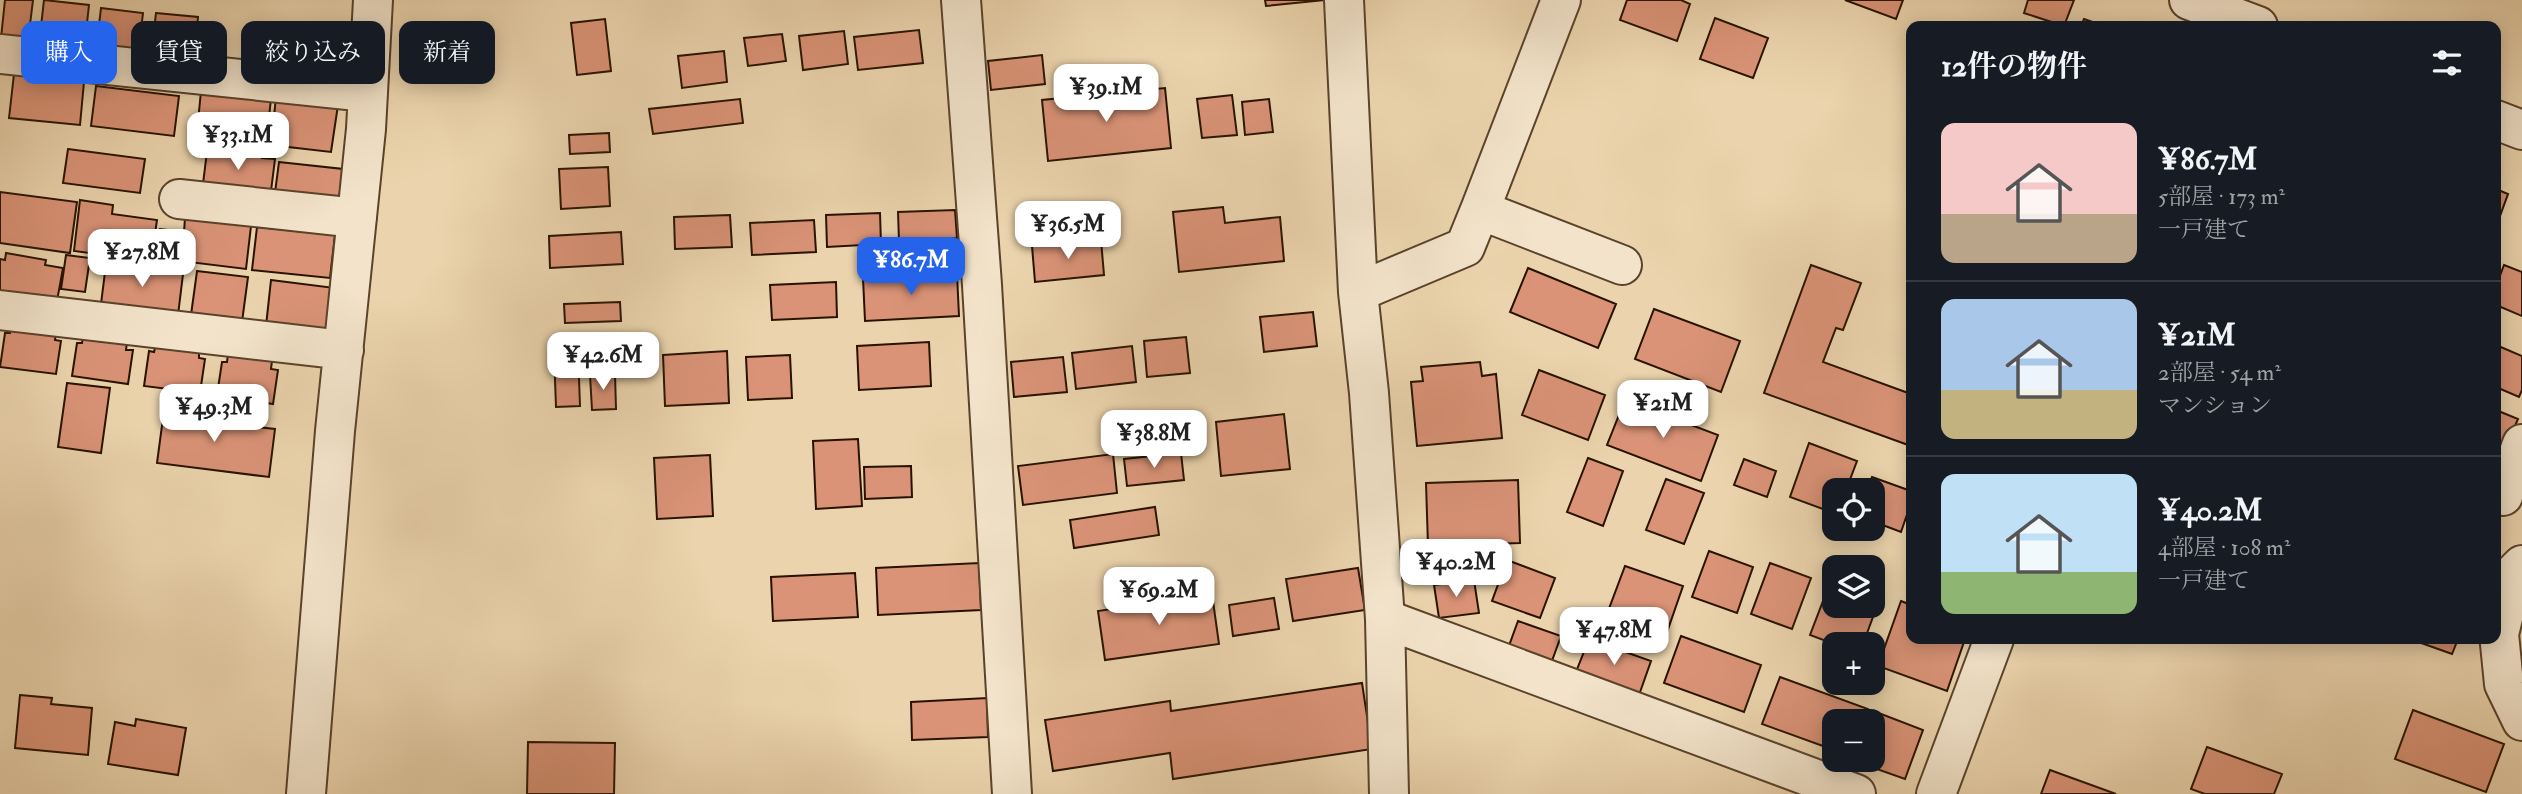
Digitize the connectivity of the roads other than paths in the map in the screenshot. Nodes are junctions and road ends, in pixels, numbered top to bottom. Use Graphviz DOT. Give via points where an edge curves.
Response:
graph roads {
  1 [pos="373,0"];
  2 [pos="961,0"];
  3 [pos="1344,0"];
  4 [pos="1560,0"];
  5 [pos="2189,0"];
  6 [pos="2234,21"];
  7 [pos="0,54"];
  8 [pos="367,92"];
  9 [pos="2501,122"];
  10 [pos="2522,130"];
  11 [pos="179,199"];
  12 [pos="1480,210"];
  13 [pos="357,218"];
  14 [pos="1622,264"];
  15 [pos="1358,292"];
  16 [pos="0,310"];
  17 [pos="344,350"];
  18 [pos="2522,444"];
  19 [pos="2503,496"];
  20 [pos="2522,565"];
  21 [pos="1385,619"];
  22 [pos="2501,626"];
  23 [pos="1992,644"];
  24 [pos="2500,644"];
  25 [pos="2522,721"];
  26 [pos="306,794"];
  27 [pos="1012,794"];
  28 [pos="1389,794"];
  29 [pos="1856,794"];
  30 [pos="1936,794"];
  1 -- 8 [label="street"];
  2 -- 27 [label="street"];
  3 -- 15 [label="street"];
  4 -- 12 [label="street"];
  5 -- 6 [label="street"];
  7 -- 8 [label="street"];
  8 -- 13 [label="street"];
  9 -- 10 [label="street"];
  11 -- 13 [label="street"];
  12 -- 14 [label="street"];
  12 -- 15 [label="street" via="1465,247"];
  13 -- 17 [label="street"];
  15 -- 21 [label="street"];
  16 -- 17 [label="street"];
  17 -- 26 [label="street"];
  18 -- 19 [label="street"];
  20 -- 22 [label="street" via="2514,573"];
  21 -- 28 [label="street"];
  21 -- 29 [label="street"];
  23 -- 30 [label="street"];
  24 -- 25 [label="street" via="2504,684"];
}
